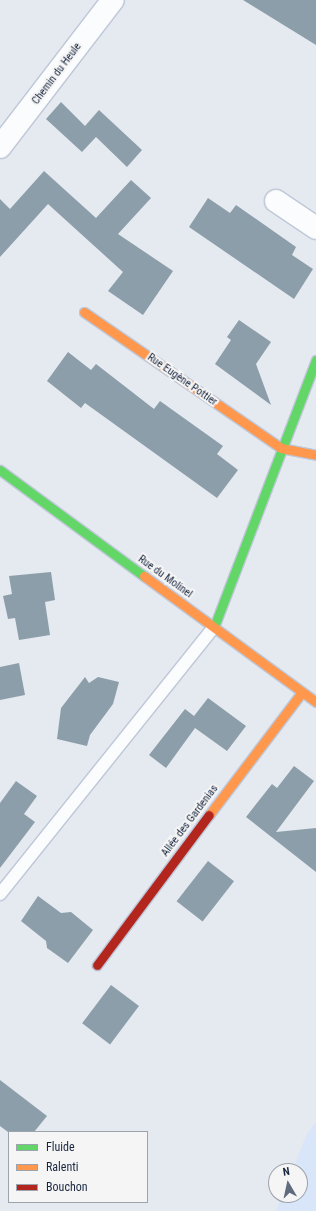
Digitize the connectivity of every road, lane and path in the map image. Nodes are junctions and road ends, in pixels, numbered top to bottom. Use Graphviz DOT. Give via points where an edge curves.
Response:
graph roads {
  1 [pos="113,0"];
  2 [pos="0,148"];
  3 [pos="276,201"];
  4 [pos="316,228"];
  5 [pos="84,312"];
  6 [pos="316,360"];
  7 [pos="281,448"];
  8 [pos="316,455"];
  9 [pos="0,470"];
  10 [pos="214,627"];
  11 [pos="302,692"];
  12 [pos="316,702"];
  13 [pos="0,894"];
  14 [pos="97,965"];
  1 -- 2 [label="street, Chemin du Heule"];
  3 -- 4 [label="street"];
  5 -- 7 [label="street, Rue Eugène Pottier"];
  6 -- 7 [label="street"];
  7 -- 8 [label="street, Rue Eugène Pottier"];
  7 -- 10 [label="street"];
  9 -- 10 [label="street, Rue du Molinel"];
  10 -- 11 [label="street, Rue du Molinel"];
  10 -- 13 [label="lane"];
  11 -- 12 [label="street, Rue du Molinel"];
  11 -- 14 [label="street, Allée des Gardenias"];
}
